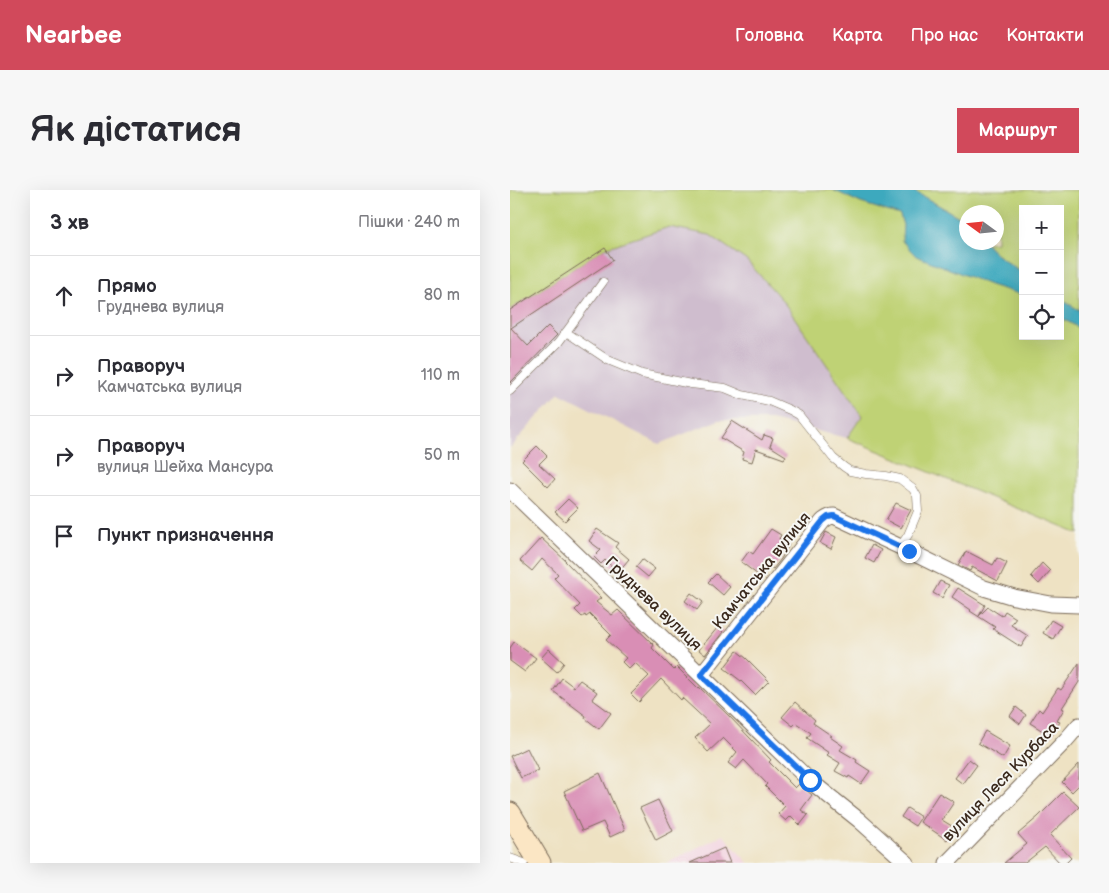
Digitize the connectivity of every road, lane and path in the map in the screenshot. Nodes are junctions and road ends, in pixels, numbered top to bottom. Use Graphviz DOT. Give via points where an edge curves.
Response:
graph roads {
  1 [pos="604,282"];
  2 [pos="566,332"];
  3 [pos="510,391"];
  4 [pos="510,490"];
  5 [pos="900,547"];
  6 [pos="1079,604"];
  7 [pos="701,675"];
  8 [pos="1079,725"];
  9 [pos="510,813"];
  10 [pos="510,858"];
  11 [pos="524,863"];
  12 [pos="540,863"];
  13 [pos="907,863"];
  14 [pos="947,863"];
  1 -- 2 [label="lane"];
  2 -- 3 [label="lane"];
  2 -- 5 [label="lane" via="608,360 642,374 725,388 790,410 799,415 832,458 850,471 900,478 917,496 918,511"];
  4 -- 7 [label="street, Груднева вулиця"];
  5 -- 6 [label="street" via="984,588 1051,604"];
  5 -- 7 [label="street, Камчатська вулиця" via="834,516 828,517"];
  7 -- 13 [label="street, Груднева вулиця" via="810,780"];
  8 -- 14 [label="street, вулиця Леся Курбаса"];
  9 -- 12 [label="street"];
  10 -- 11 [label="lane"];
}
